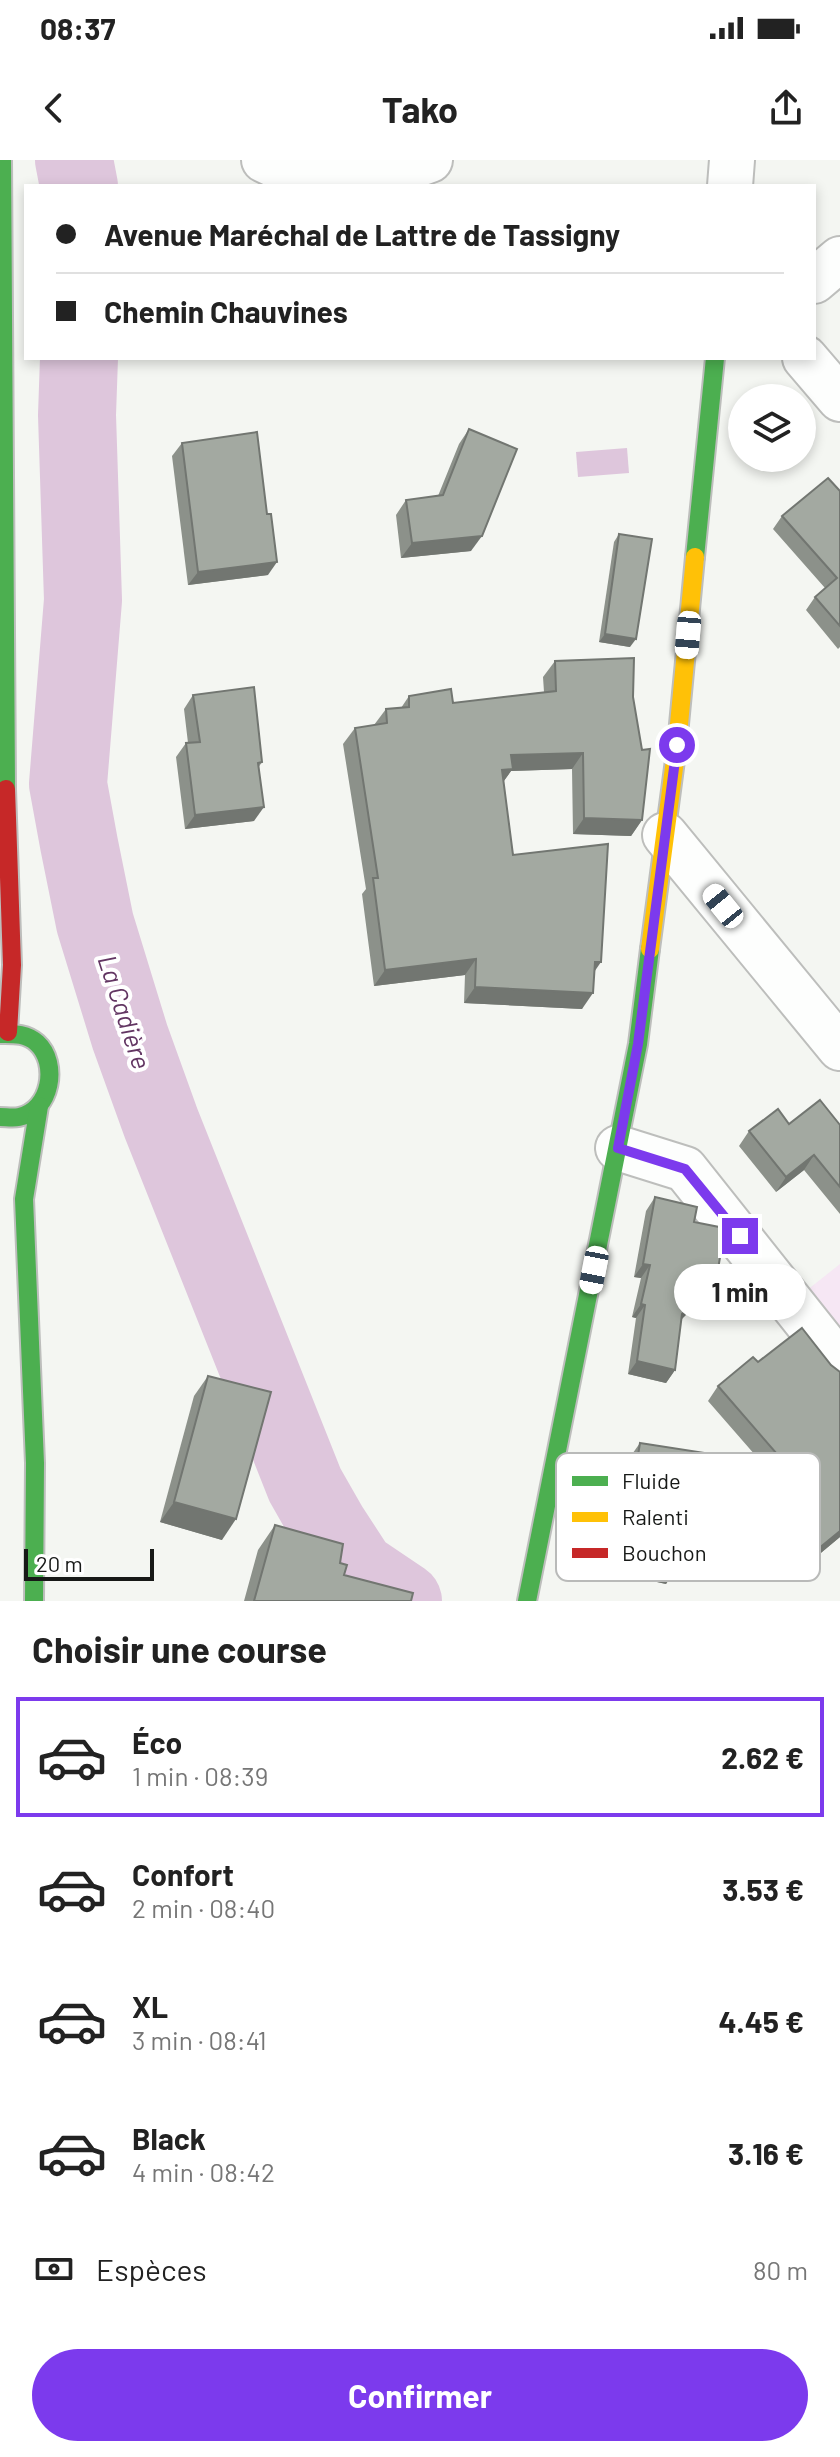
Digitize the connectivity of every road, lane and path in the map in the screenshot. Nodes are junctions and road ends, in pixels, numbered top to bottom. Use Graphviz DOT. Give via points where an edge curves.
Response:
graph roads {
  1 [pos="2,160"];
  2 [pos="264,160"];
  3 [pos="430,160"];
  4 [pos="732,160"];
  5 [pos="730,184"];
  6 [pos="840,259"];
  7 [pos="816,279"];
  8 [pos="715,360"];
  9 [pos="807,360"];
  10 [pos="840,399"];
  11 [pos="665,835"];
  12 [pos="4,1033"];
  13 [pos="840,1048"];
  14 [pos="39,1106"];
  15 [pos="0,1117"];
  16 [pos="618,1148"];
  17 [pos="840,1364"];
  18 [pos="557,1453"];
  19 [pos="556,1457"];
  20 [pos="34,1601"];
  21 [pos="527,1601"];
  1 -- 12 [label="street" via="4,703 12,965"];
  2 -- 3 [label="street" via="291,173 375,180"];
  4 -- 5 [label="street"];
  6 -- 7 [label="street"];
  8 -- 11 [label="street"];
  9 -- 10 [label="street"];
  11 -- 13 [label="street"];
  11 -- 16 [label="street" via="638,1044"];
  12 -- 14 [label="street" via="24,1036 48,1059 48,1093"];
  14 -- 15 [label="street" via="25,1116"];
  14 -- 20 [label="street" via="24,1199 35,1463"];
  16 -- 17 [label="street" via="685,1169"];
  16 -- 18 [label="street"];
  19 -- 21 [label="street"];
}
